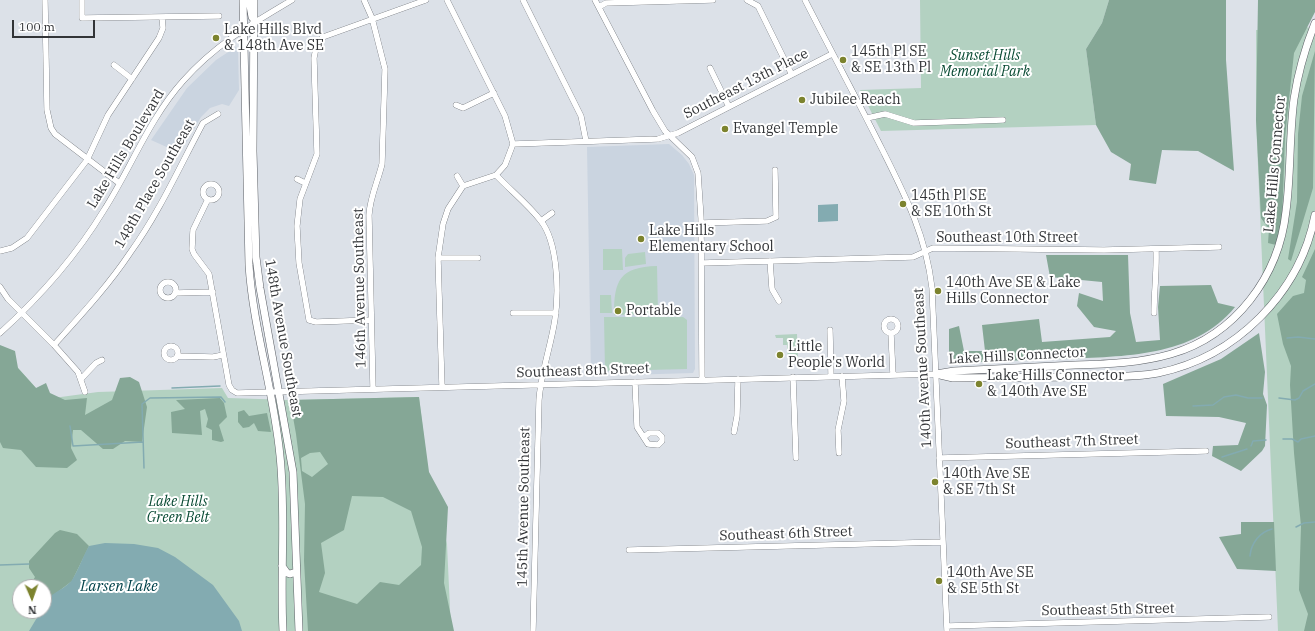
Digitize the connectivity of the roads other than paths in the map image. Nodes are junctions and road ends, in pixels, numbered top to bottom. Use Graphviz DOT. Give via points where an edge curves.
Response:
graph roads {
  1 [pos="45,0"];
  2 [pos="82,0"];
  3 [pos="243,0"];
  4 [pos="249,0"];
  5 [pos="254,0"];
  6 [pos="292,0"];
  7 [pos="364,0"];
  8 [pos="426,0"];
  9 [pos="447,0"];
  10 [pos="523,0"];
  11 [pos="595,0"];
  12 [pos="713,0"];
  13 [pos="747,0"];
  14 [pos="805,0"];
  15 [pos="599,7"];
  16 [pos="220,16"];
  17 [pos="162,17"];
  18 [pos="372,18"];
  19 [pos="254,23"];
  20 [pos="1315,23"];
  21 [pos="243,29"];
  22 [pos="254,47"];
  23 [pos="832,54"];
  24 [pos="114,65"];
  25 [pos="710,68"];
  26 [pos="791,74"];
  27 [pos="132,78"];
  28 [pos="494,93"];
  29 [pos="456,105"];
  30 [pos="729,107"];
  31 [pos="218,114"];
  32 [pos="867,118"];
  33 [pos="1003,120"];
  34 [pos="670,135"];
  35 [pos="586,141"];
  36 [pos="513,144"];
  37 [pos="88,160"];
  38 [pos="775,170"];
  39 [pos="496,175"];
  40 [pos="457,176"];
  41 [pos="297,179"];
  42 [pos="120,183"];
  43 [pos="305,183"];
  44 [pos="463,186"];
  45 [pos="208,199"];
  46 [pos="552,212"];
  47 [pos="1315,215"];
  48 [pos="541,221"];
  49 [pos="701,223"];
  50 [pos="1219,247"];
  51 [pos="1156,249"];
  52 [pos="0,251"];
  53 [pos="926,252"];
  54 [pos="438,258"];
  55 [pos="478,258"];
  56 [pos="770,261"];
  57 [pos="702,263"];
  58 [pos="0,287"];
  59 [pos="213,292"];
  60 [pos="175,293"];
  61 [pos="779,301"];
  62 [pos="22,312"];
  63 [pos="556,313"];
  64 [pos="1154,313"];
  65 [pos="513,314"];
  66 [pos="371,320"];
  67 [pos="830,330"];
  68 [pos="0,333"];
  69 [pos="891,333"];
  70 [pos="54,345"];
  71 [pos="223,355"];
  72 [pos="177,356"];
  73 [pos="102,360"];
  74 [pos="936,374"];
  75 [pos="893,375"];
  76 [pos="831,376"];
  77 [pos="842,376"];
  78 [pos="793,377"];
  79 [pos="81,379"];
  80 [pos="738,379"];
  81 [pos="702,380"];
  82 [pos="635,382"];
  83 [pos="540,384"];
  84 [pos="442,387"];
  85 [pos="373,389"];
  86 [pos="85,392"];
  87 [pos="269,392"];
  88 [pos="278,392"];
  89 [pos="734,432"];
  90 [pos="644,437"];
  91 [pos="1206,451"];
  92 [pos="839,453"];
  93 [pos="796,458"];
  94 [pos="939,458"];
  95 [pos="944,542"];
  96 [pos="629,550"];
  97 [pos="281,559"];
  98 [pos="296,572"];
  99 [pos="1270,617"];
  100 [pos="947,628"];
  101 [pos="283,631"];
  102 [pos="299,631"];
  103 [pos="533,631"];
  1 -- 37 [label="street" via="47,110 51,128"];
  2 -- 17 [label="street" via="82,18"];
  3 -- 21 [label="main road, 148th Avenue Southeast"];
  4 -- 19 [label="main road"];
  5 -- 19 [label="main road, 148th Avenue Southeast"];
  6 -- 19 [label="street, Lake Hills Boulevard"];
  7 -- 18 [label="street, 146th Avenue Southeast"];
  8 -- 18 [label="street"];
  9 -- 28 [label="street"];
  10 -- 35 [label="street" via="581,116"];
  11 -- 15 [label="street"];
  12 -- 15 [label="street" via="606,3"];
  13 -- 26 [label="street" via="758,6"];
  14 -- 23 [label="street, 140th Avenue Southeast"];
  15 -- 34 [label="street" via="653,111"];
  16 -- 17 [label="street"];
  17 -- 27 [label="street" via="159,38"];
  18 -- 43 [label="street" via="323,36 317,43 314,58 317,154"];
  18 -- 66 [label="street, 146th Avenue Southeast" via="385,69 385,99 382,164 369,210"];
  19 -- 21 [label="street, Lake Hills Boulevard"];
  19 -- 22 [label="main road, 148th Avenue Southeast"];
  20 -- 74 [label="main road, Lake Hills Connector" via="1300,69 1294,100 1286,210 1280,245 1262,284 1231,321 1190,347 1173,354 1141,361"];
  21 -- 22 [label="main road"];
  21 -- 42 [label="street, Lake Hills Boulevard" via="217,47 170,97"];
  21 -- 87 [label="main road, 148th Avenue Southeast" via="250,279"];
  22 -- 88 [label="main road, 148th Avenue Southeast" via="256,257"];
  23 -- 26 [label="street, Southeast 13th Place"];
  23 -- 32 [label="street, 140th Avenue Southeast"];
  24 -- 27 [label="street"];
  25 -- 30 [label="street"];
  26 -- 30 [label="street, Southeast 13th Place"];
  27 -- 37 [label="street" via="108,115"];
  28 -- 29 [label="street" via="463,108"];
  28 -- 36 [label="street" via="505,116"];
  30 -- 34 [label="street, Southeast 13th Place"];
  31 -- 70 [label="street, 148th Place Southeast" via="204,123 131,252 98,295"];
  32 -- 33 [label="street" via="885,114 914,123"];
  32 -- 53 [label="street, 140th Avenue Southeast" via="910,204"];
  34 -- 35 [label="street, Southeast 13th Place" via="658,139"];
  34 -- 49 [label="street" via="687,151 697,167"];
  35 -- 36 [label="street, Southeast 13th Place"];
  36 -- 39 [label="street" via="505,165"];
  37 -- 42 [label="street"];
  37 -- 52 [label="street" via="27,238 12,248"];
  38 -- 49 [label="street" via="778,219"];
  39 -- 44 [label="street"];
  39 -- 48 [label="street, 145th Avenue Southeast"];
  40 -- 44 [label="street"];
  41 -- 43 [label="street"];
  42 -- 62 [label="street, Lake Hills Boulevard" via="86,236 55,276"];
  43 -- 66 [label="street" via="297,226 299,263 308,322"];
  44 -- 54 [label="street" via="448,209 439,240"];
  45 -- 59 [label="street" via="193,230 192,244 194,254 209,274"];
  46 -- 48 [label="street"];
  47 -- 74 [label="main road, Lake Hills Connector" via="1298,266 1275,301 1246,331 1221,348 1189,364 1158,373 1127,376 953,378"];
  48 -- 63 [label="street, 145th Avenue Southeast" via="555,255"];
  49 -- 57 [label="street"];
  50 -- 51 [label="street, Southeast 10th Street"];
  51 -- 53 [label="street, Southeast 10th Street" via="933,248"];
  51 -- 64 [label="street" via="1158,273"];
  53 -- 56 [label="street, Southeast 10th Street" via="913,257"];
  53 -- 74 [label="street, 140th Avenue Southeast" via="932,288"];
  54 -- 55 [label="street"];
  54 -- 84 [label="street"];
  56 -- 57 [label="street, Southeast 10th Street"];
  56 -- 61 [label="street" via="772,289"];
  57 -- 81 [label="street"];
  58 -- 62 [label="street"];
  59 -- 60 [label="street"];
  59 -- 71 [label="street"];
  62 -- 68 [label="street, Lake Hills Boulevard"];
  62 -- 70 [label="street"];
  63 -- 65 [label="street"];
  63 -- 83 [label="street, 145th Avenue Southeast"];
  66 -- 85 [label="street, 146th Avenue Southeast"];
  67 -- 76 [label="street"];
  69 -- 75 [label="street"];
  70 -- 79 [label="street" via="78,372"];
  71 -- 72 [label="street"];
  71 -- 87 [label="street, Southeast 8th Street" via="232,390 238,393"];
  73 -- 79 [label="street"];
  74 -- 75 [label="street, Southeast 8th Street"];
  74 -- 94 [label="street, 140th Avenue Southeast"];
  75 -- 77 [label="street, Southeast 8th Street"];
  76 -- 77 [label="street, Southeast 8th Street"];
  76 -- 78 [label="street, Southeast 8th Street"];
  77 -- 92 [label="street" via="844,401 838,430"];
  78 -- 80 [label="street, Southeast 8th Street"];
  78 -- 93 [label="street"];
  79 -- 86 [label="street"];
  80 -- 81 [label="street, Southeast 8th Street"];
  80 -- 89 [label="street" via="738,416"];
  81 -- 82 [label="street, Southeast 8th Street"];
  82 -- 83 [label="street, Southeast 8th Street"];
  82 -- 90 [label="street" via="637,427"];
  83 -- 84 [label="street, Southeast 8th Street"];
  83 -- 103 [label="street, 145th Avenue Southeast"];
  84 -- 85 [label="street, Southeast 8th Street"];
  85 -- 88 [label="street, Southeast 8th Street"];
  87 -- 88 [label="street, Southeast 8th Street"];
  87 -- 97 [label="main road, 148th Avenue Southeast" via="281,467"];
  88 -- 98 [label="main road, 148th Avenue Southeast" via="294,478"];
  91 -- 94 [label="street, Southeast 7th Street"];
  94 -- 95 [label="street, 140th Avenue Southeast"];
  95 -- 96 [label="street, Southeast 6th Street"];
  95 -- 100 [label="street, 140th Avenue Southeast"];
  97 -- 98 [label="main road" via="284,571 290,574"];
  97 -- 101 [label="main road, 148th Avenue Southeast"];
  98 -- 102 [label="main road, 148th Avenue Southeast"];
  99 -- 100 [label="street, Southeast 5th Street"];
}
